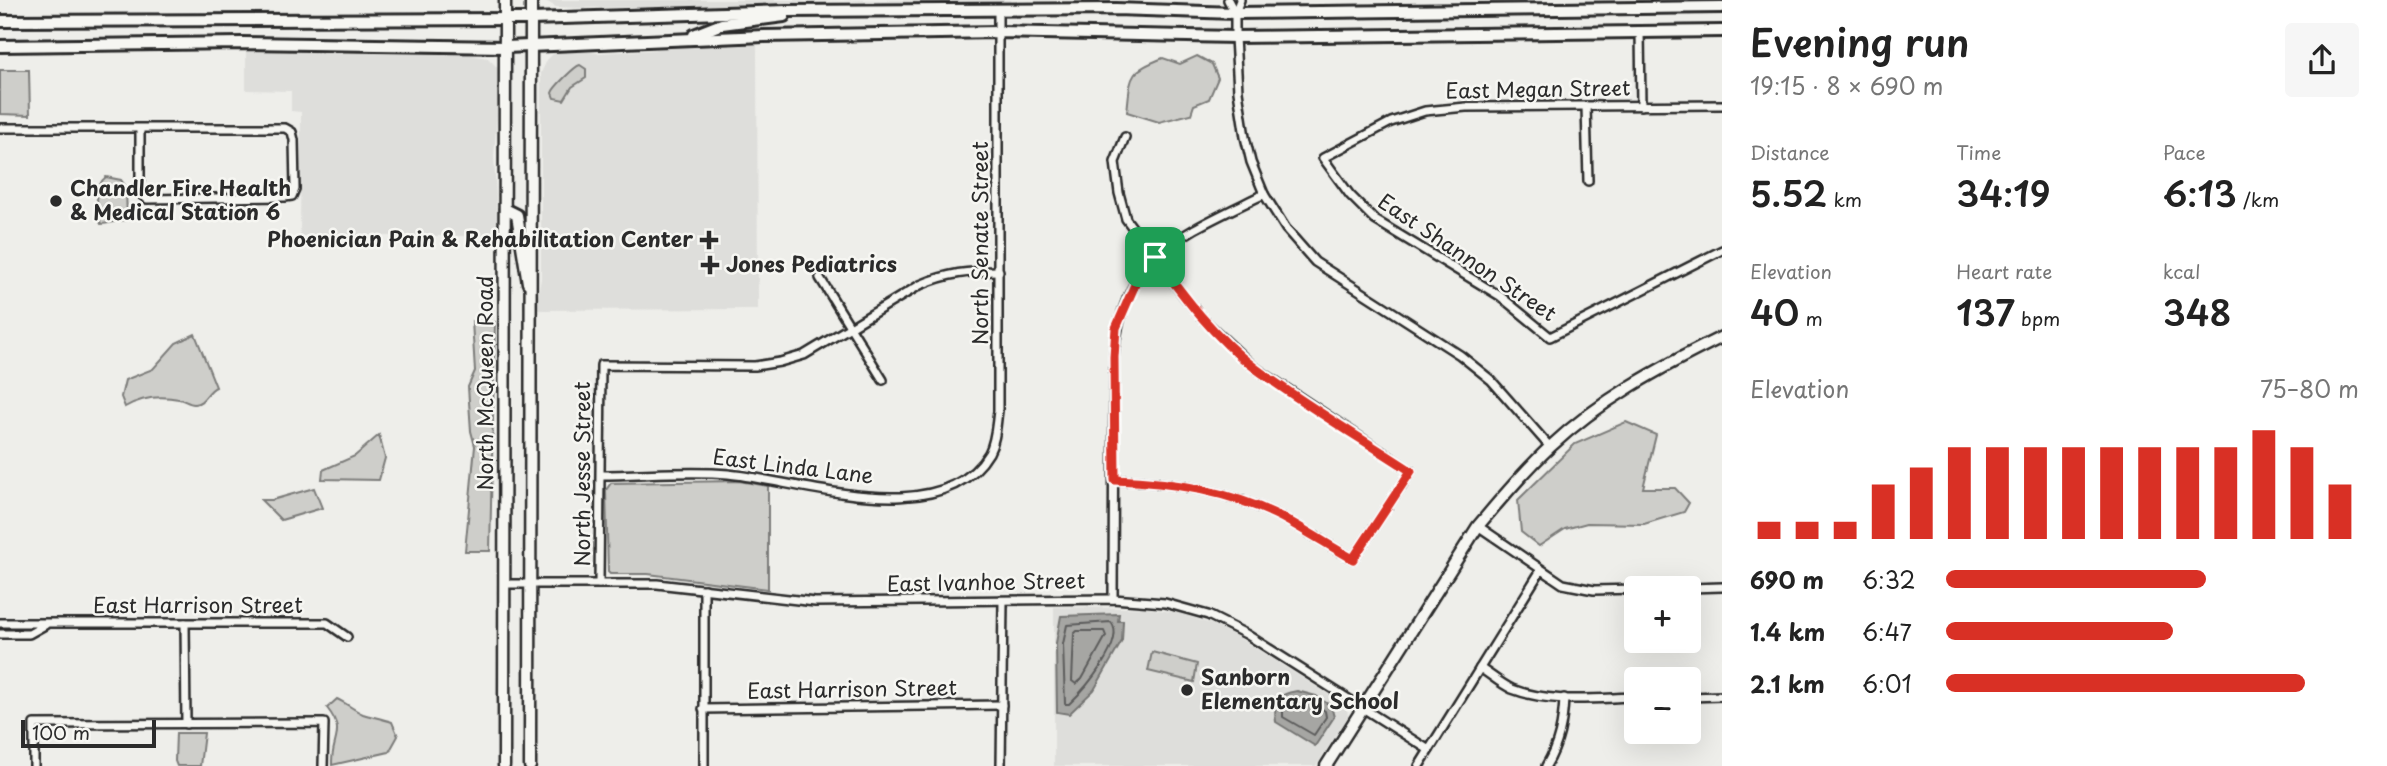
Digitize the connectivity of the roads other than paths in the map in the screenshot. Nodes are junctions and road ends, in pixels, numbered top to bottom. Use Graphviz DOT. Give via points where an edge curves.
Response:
graph roads {
  1 [pos="505,0"];
  2 [pos="531,0"];
  3 [pos="1228,0"];
  4 [pos="1240,0"];
  5 [pos="1591,4"];
  6 [pos="1722,7"];
  7 [pos="998,10"];
  8 [pos="787,11"];
  9 [pos="1235,13"];
  10 [pos="506,19"];
  11 [pos="531,19"];
  12 [pos="0,21"];
  13 [pos="1722,30"];
  14 [pos="1640,31"];
  15 [pos="998,32"];
  16 [pos="1235,37"];
  17 [pos="682,39"];
  18 [pos="0,46"];
  19 [pos="506,47"];
  20 [pos="532,47"];
  21 [pos="1722,105"];
  22 [pos="1587,106"];
  23 [pos="1641,106"];
  24 [pos="0,128"];
  25 [pos="140,128"];
  26 [pos="1125,136"];
  27 [pos="1323,158"];
  28 [pos="1588,181"];
  29 [pos="1264,194"];
  30 [pos="505,209"];
  31 [pos="1722,250"];
  32 [pos="1155,257"];
  33 [pos="999,271"];
  34 [pos="820,278"];
  35 [pos="532,298"];
  36 [pos="851,328"];
  37 [pos="1722,337"];
  38 [pos="883,380"];
  39 [pos="1550,447"];
  40 [pos="975,470"];
  41 [pos="601,475"];
  42 [pos="1115,480"];
  43 [pos="1478,526"];
  44 [pos="1541,570"];
  45 [pos="504,584"];
  46 [pos="530,584"];
  47 [pos="599,584"];
  48 [pos="1722,587"];
  49 [pos="1701,588"];
  50 [pos="704,589"];
  51 [pos="1624,589"];
  52 [pos="1113,599"];
  53 [pos="1003,601"];
  54 [pos="0,623"];
  55 [pos="186,623"];
  56 [pos="45,625"];
  57 [pos="0,634"];
  58 [pos="346,637"];
  59 [pos="1480,668"];
  60 [pos="1722,696"];
  61 [pos="1701,697"];
  62 [pos="1564,698"];
  63 [pos="1624,698"];
  64 [pos="1002,705"];
  65 [pos="1363,708"];
  66 [pos="703,709"];
  67 [pos="186,724"];
  68 [pos="1429,750"];
  69 [pos="34,766"];
  70 [pos="323,766"];
  71 [pos="504,766"];
  72 [pos="530,766"];
  73 [pos="704,766"];
  74 [pos="1001,766"];
  75 [pos="1326,766"];
  76 [pos="1419,766"];
  77 [pos="1546,766"];
  1 -- 10 [label="main road, North McQueen Road"];
  2 -- 11 [label="main road"];
  3 -- 9 [label="street"];
  4 -- 9 [label="street"];
  5 -- 6 [label="main road"];
  5 -- 9 [label="main road"];
  7 -- 8 [label="main road"];
  7 -- 9 [label="main road"];
  7 -- 15 [label="street, North Senate Street"];
  8 -- 11 [label="main road"];
  8 -- 17 [label="main road" via="778,18 722,24"];
  9 -- 16 [label="street"];
  10 -- 11 [label="main road"];
  10 -- 12 [label="main road"];
  10 -- 19 [label="main road, North McQueen Road"];
  11 -- 20 [label="main road"];
  13 -- 14 [label="main road"];
  14 -- 16 [label="main road"];
  14 -- 23 [label="street"];
  15 -- 16 [label="main road"];
  15 -- 17 [label="main road"];
  15 -- 33 [label="street, North Senate Street"];
  16 -- 29 [label="street" via="1245,137"];
  17 -- 20 [label="main road"];
  18 -- 19 [label="main road"];
  19 -- 20 [label="main road"];
  19 -- 30 [label="main road, North McQueen Road"];
  20 -- 35 [label="main road"];
  21 -- 23 [label="street, East Megan Street"];
  22 -- 23 [label="street, East Megan Street"];
  22 -- 27 [label="street, East Megan Street" via="1425,111 1391,122"];
  22 -- 28 [label="street"];
  24 -- 25 [label="street"];
  25 -- 25 [label="street" via="285,128 294,140 295,189 285,197 147,199 141,186"];
  26 -- 32 [label="street" via="1115,162 1119,193 1126,219"];
  27 -- 31 [label="street, East Shannon Street" via="1375,220 1500,296 1550,337"];
  29 -- 32 [label="street" via="1181,236"];
  29 -- 39 [label="street" via="1315,262 1460,355 1491,380"];
  30 -- 35 [label="main road" via="517,215"];
  30 -- 45 [label="main road, North McQueen Road"];
  32 -- 42 [label="street" via="1137,280 1116,328"];
  32 -- 42 [label="street" via="1204,320 1254,367 1411,471 1353,559 1243,501 1163,482"];
  33 -- 36 [label="street" via="940,276"];
  33 -- 40 [label="street, North Senate Street" via="996,434"];
  34 -- 36 [label="street"];
  35 -- 46 [label="main road"];
  36 -- 38 [label="street"];
  36 -- 41 [label="street, North Jesse Street" via="804,355 755,366 601,365"];
  37 -- 39 [label="main road" via="1659,368"];
  39 -- 43 [label="main road"];
  40 -- 41 [label="street, East Linda Lane" via="929,495 893,496 863,496 726,474"];
  41 -- 47 [label="street, North Jesse Street"];
  42 -- 52 [label="street"];
  43 -- 44 [label="street"];
  43 -- 65 [label="main road"];
  44 -- 51 [label="street" via="1563,584"];
  44 -- 59 [label="street"];
  45 -- 46 [label="street, East Ivanhoe Street"];
  45 -- 71 [label="main road, North McQueen Road"];
  46 -- 47 [label="street, East Ivanhoe Street"];
  46 -- 72 [label="main road"];
  47 -- 50 [label="street, East Ivanhoe Street"];
  48 -- 49 [label="street"];
  50 -- 53 [label="street, East Ivanhoe Street" via="815,602"];
  50 -- 66 [label="street"];
  52 -- 53 [label="street, East Ivanhoe Street"];
  52 -- 65 [label="street, East Ivanhoe Street" via="1165,603 1208,615"];
  53 -- 64 [label="street"];
  54 -- 56 [label="street, East Harrison Street"];
  55 -- 56 [label="street, East Harrison Street"];
  55 -- 58 [label="street, East Harrison Street" via="327,624"];
  55 -- 67 [label="street"];
  56 -- 57 [label="street, East Harrison Street" via="29,634"];
  59 -- 62 [label="street" via="1511,688"];
  59 -- 68 [label="street"];
  60 -- 61 [label="street"];
  62 -- 63 [label="street"];
  62 -- 77 [label="street" via="1563,724"];
  64 -- 66 [label="street, East Harrison Street"];
  64 -- 74 [label="street"];
  65 -- 68 [label="street, East Ivanhoe Street"];
  65 -- 75 [label="main road"];
  66 -- 73 [label="street"];
  67 -- 69 [label="street" via="34,724"];
  67 -- 70 [label="street" via="324,723"];
  68 -- 76 [label="street"];
}
